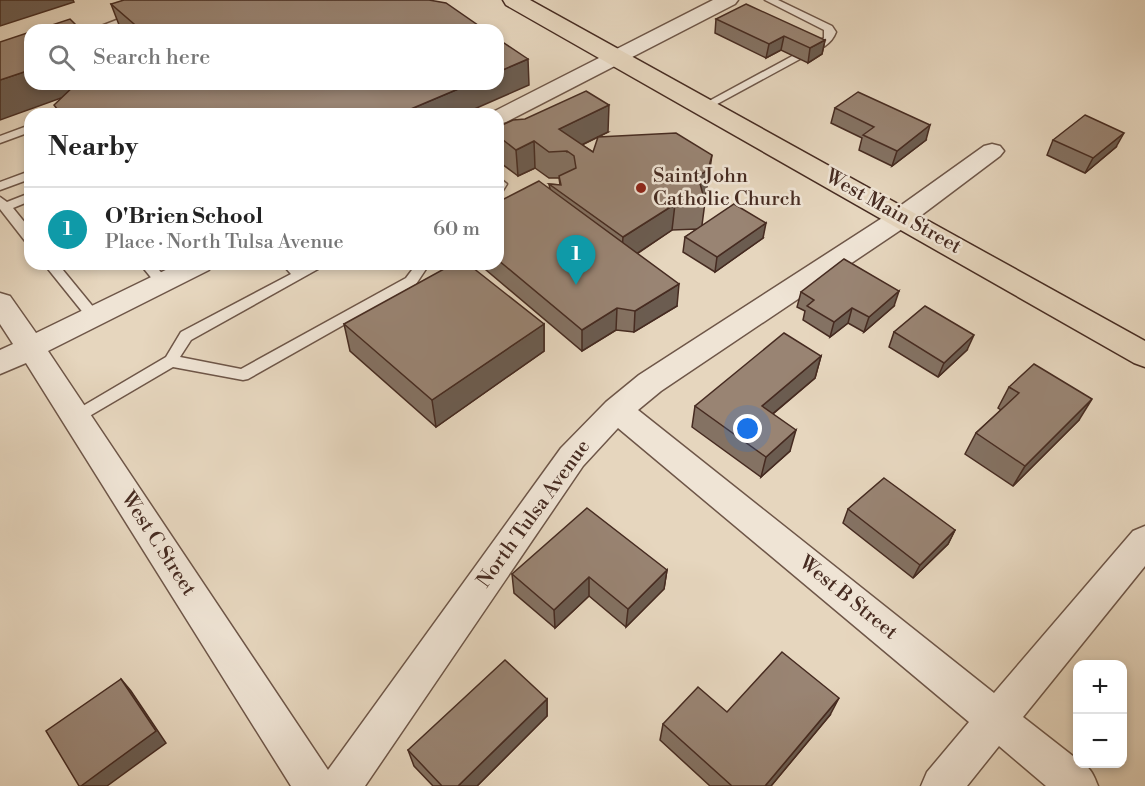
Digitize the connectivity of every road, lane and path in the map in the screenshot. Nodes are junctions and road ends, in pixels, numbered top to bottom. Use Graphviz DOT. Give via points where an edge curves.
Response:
graph roads {
  1 [pos="113,0"];
  2 [pos="514,0"];
  3 [pos="728,0"];
  4 [pos="770,0"];
  5 [pos="137,15"];
  6 [pos="112,24"];
  7 [pos="812,49"];
  8 [pos="796,57"];
  9 [pos="616,58"];
  10 [pos="704,107"];
  11 [pos="504,114"];
  12 [pos="24,130"];
  13 [pos="0,140"];
  14 [pos="992,151"];
  15 [pos="24,177"];
  16 [pos="0,186"];
  17 [pos="24,199"];
  18 [pos="3,204"];
  19 [pos="902,217"];
  20 [pos="24,230"];
  21 [pos="56,270"];
  22 [pos="170,270"];
  23 [pos="295,270"];
  24 [pos="309,270"];
  25 [pos="418,270"];
  26 [pos="155,273"];
  27 [pos="300,275"];
  28 [pos="0,303"];
  29 [pos="94,317"];
  30 [pos="31,348"];
  31 [pos="1145,355"];
  32 [pos="171,361"];
  33 [pos="0,363"];
  34 [pos="617,410"];
  35 [pos="76,417"];
  36 [pos="1145,541"];
  37 [pos="998,720"];
  38 [pos="314,786"];
  39 [pos="341,786"];
  40 [pos="941,786"];
  41 [pos="1078,786"];
  1 -- 5 [label="street"];
  2 -- 9 [label="main road, West Main Street"];
  3 -- 9 [label="street"];
  4 -- 7 [label="lane" via="828,28 831,37"];
  5 -- 6 [label="lane"];
  8 -- 10 [label="lane"];
  9 -- 10 [label="main road, West Main Street"];
  9 -- 11 [label="street"];
  10 -- 19 [label="main road, West Main Street"];
  12 -- 13 [label="lane"];
  14 -- 19 [label="street, North Tulsa Avenue"];
  15 -- 16 [label="lane"];
  17 -- 18 [label="lane"];
  18 -- 20 [label="lane"];
  19 -- 31 [label="main road, West Main Street"];
  19 -- 34 [label="street, North Tulsa Avenue" via="650,384"];
  21 -- 29 [label="lane"];
  22 -- 26 [label="street"];
  23 -- 27 [label="lane"];
  24 -- 27 [label="lane"];
  25 -- 32 [label="lane" via="411,281 243,375"];
  26 -- 29 [label="street"];
  27 -- 32 [label="lane" via="186,336"];
  28 -- 30 [label="street, West C Street"];
  29 -- 30 [label="street"];
  30 -- 33 [label="street"];
  30 -- 35 [label="street, West C Street"];
  32 -- 35 [label="lane"];
  34 -- 37 [label="street, West B Street"];
  34 -- 39 [label="street, North Tulsa Avenue" via="572,457"];
  35 -- 38 [label="street, West C Street"];
  36 -- 37 [label="street"];
  37 -- 40 [label="street"];
  37 -- 41 [label="street, West B Street"];
}
